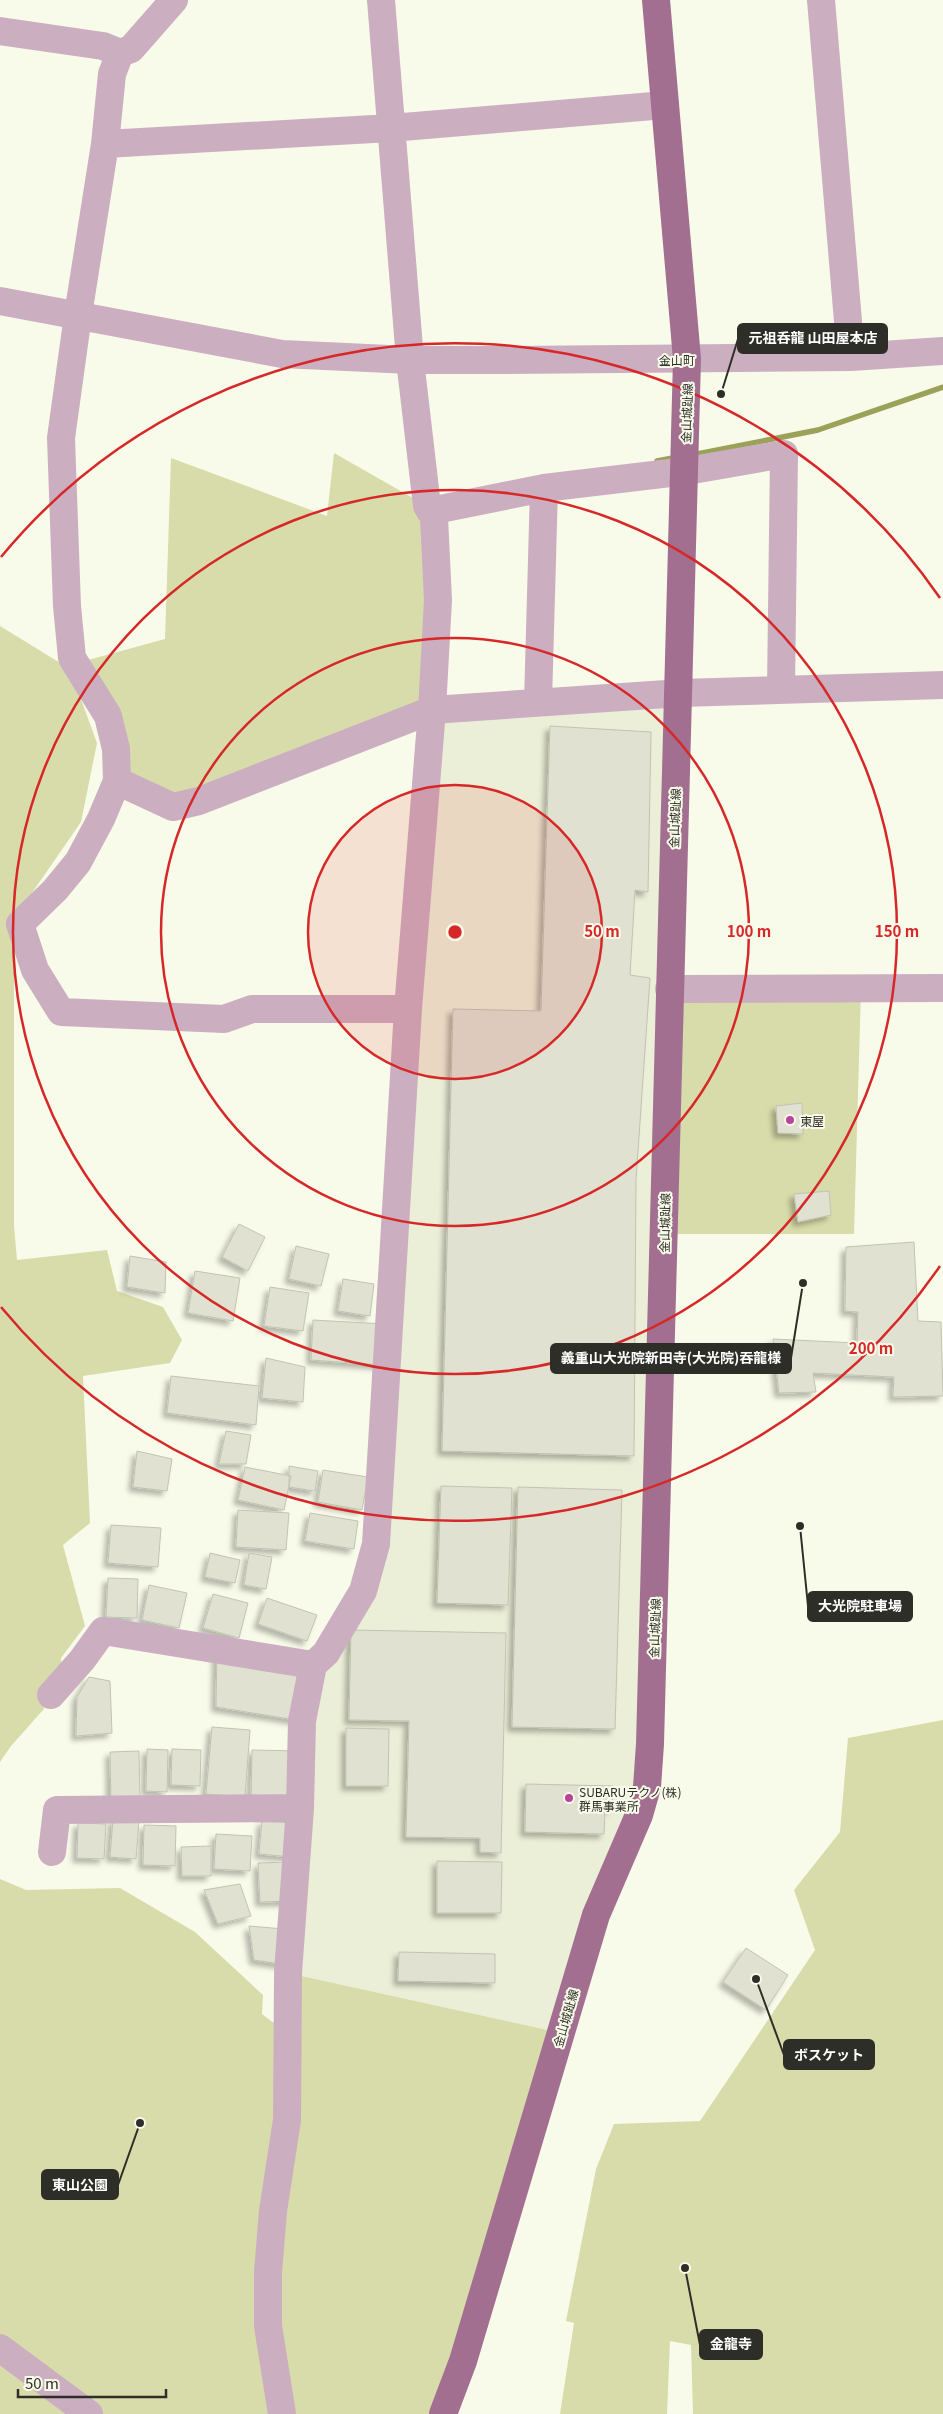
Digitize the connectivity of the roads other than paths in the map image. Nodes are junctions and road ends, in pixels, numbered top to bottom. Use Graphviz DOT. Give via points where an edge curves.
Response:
graph roads {
  1 [pos="174,0"];
  2 [pos="381,0"];
  3 [pos="656,0"];
  4 [pos="821,0"];
  5 [pos="0,31"];
  6 [pos="120,53"];
  7 [pos="665,104"];
  8 [pos="391,128"];
  9 [pos="105,144"];
  10 [pos="0,301"];
  11 [pos="78,315"];
  12 [pos="943,351"];
  13 [pos="851,357"];
  14 [pos="687,359"];
  15 [pos="410,360"];
  16 [pos="684,472"];
  17 [pos="544,488"];
  18 [pos="430,511"];
  19 [pos="943,685"];
  20 [pos="781,689"];
  21 [pos="677,693"];
  22 [pos="538,702"];
  23 [pos="432,710"];
  24 [pos="117,781"];
  25 [pos="669,988"];
  26 [pos="943,988"];
  27 [pos="408,1009"];
  28 [pos="314,1666"];
  29 [pos="51,1695"];
  30 [pos="300,1808"];
  31 [pos="52,1852"];
  32 [pos="0,2348"];
  33 [pos="90,2414"];
  34 [pos="282,2414"];
  35 [pos="443,2414"];
  1 -- 6 [label="street" via="131,49"];
  2 -- 8 [label="street"];
  3 -- 7 [label="main road, 金山城趾線"];
  4 -- 13 [label="street"];
  5 -- 6 [label="street" via="103,46"];
  6 -- 9 [label="street" via="112,74"];
  7 -- 8 [label="street"];
  7 -- 14 [label="main road, 金山城趾線"];
  8 -- 9 [label="street"];
  8 -- 15 [label="street"];
  9 -- 11 [label="street"];
  10 -- 11 [label="street, 金山町"];
  11 -- 15 [label="street, 金山町" via="282,354"];
  11 -- 24 [label="street" via="61,438 67,606 72,658 108,716 116,749"];
  12 -- 13 [label="street, 金山町"];
  13 -- 14 [label="street, 金山町"];
  14 -- 15 [label="street, 金山町"];
  14 -- 16 [label="main road, 金山城趾線"];
  15 -- 18 [label="street"];
  16 -- 17 [label="street"];
  16 -- 20 [label="street" via="784,454"];
  16 -- 21 [label="main road, 金山城趾線"];
  17 -- 18 [label="street"];
  17 -- 22 [label="street"];
  18 -- 23 [label="street" via="434,518 438,600"];
  19 -- 20 [label="street"];
  20 -- 21 [label="street"];
  21 -- 22 [label="street"];
  21 -- 25 [label="main road, 金山城趾線"];
  22 -- 23 [label="street"];
  23 -- 24 [label="street" via="199,801 173,807"];
  23 -- 27 [label="street"];
  24 -- 27 [label="street" via="78,862 20,924 35,970 61,1012 224,1019 252,1009"];
  25 -- 26 [label="street"];
  25 -- 35 [label="main road, 金山城趾線" via="660,1451 647,1786 640,1815 596,1915 466,2352"];
  27 -- 28 [label="street" via="376,1544 363,1591 326,1653"];
  28 -- 29 [label="street" via="103,1631"];
  28 -- 30 [label="street" via="302,1721"];
  30 -- 31 [label="street" via="57,1810"];
  30 -- 34 [label="street" via="288,1973 287,2120 268,2272 268,2326"];
  32 -- 33 [label="street"];
}
